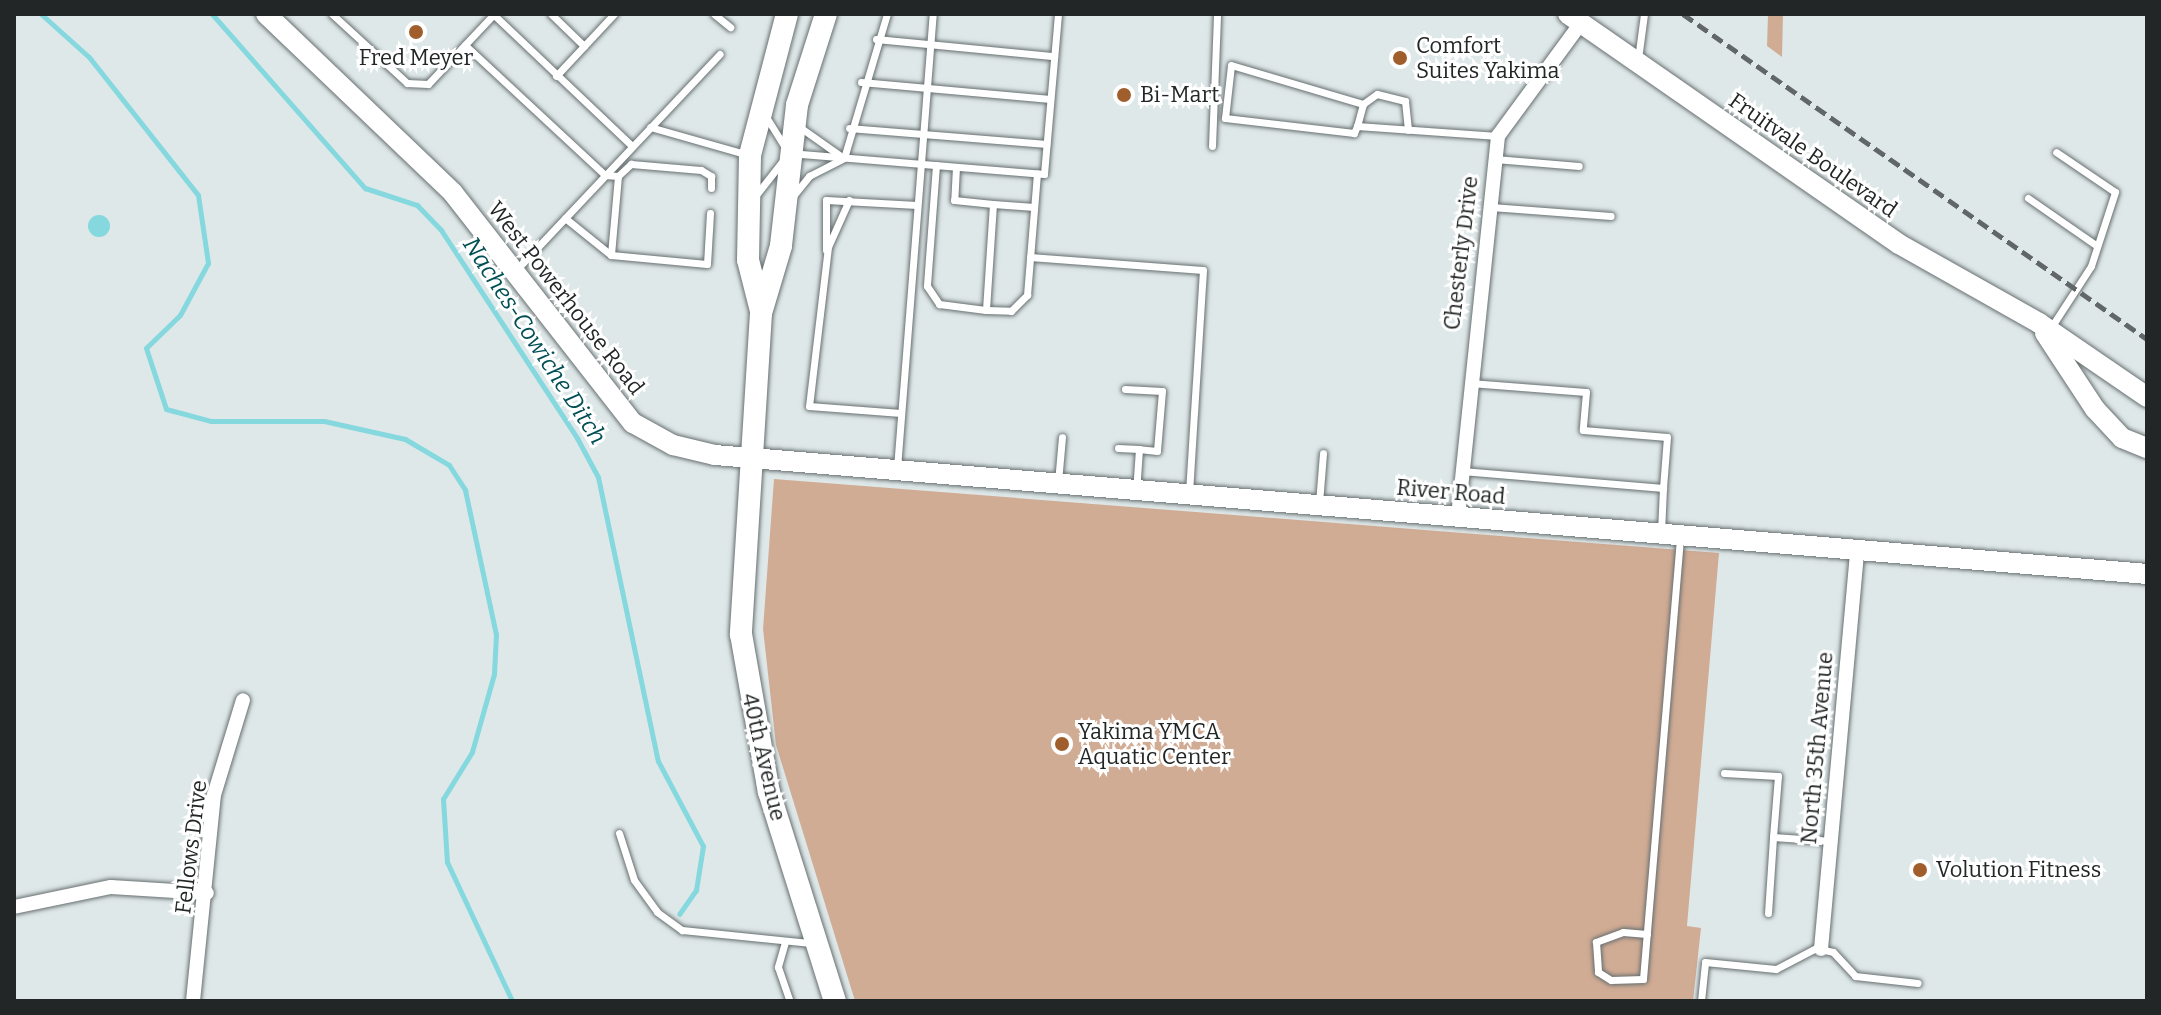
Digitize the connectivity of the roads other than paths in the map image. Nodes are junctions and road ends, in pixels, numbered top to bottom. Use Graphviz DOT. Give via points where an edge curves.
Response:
graph roads {
  1 [pos="266,14"];
  2 [pos="332,14"];
  3 [pos="494,14"];
  4 [pos="551,14"];
  5 [pos="714,14"];
  6 [pos="787,14"];
  7 [pos="826,14"];
  8 [pos="887,14"];
  9 [pos="933,14"];
  10 [pos="1058,14"];
  11 [pos="1217,14"];
  12 [pos="1644,14"];
  13 [pos="608,16"];
  14 [pos="1575,18"];
  15 [pos="730,27"];
  16 [pos="876,39"];
  17 [pos="929,44"];
  18 [pos="465,45"];
  19 [pos="584,46"];
  20 [pos="720,54"];
  21 [pos="1054,56"];
  22 [pos="1638,63"];
  23 [pos="556,76"];
  24 [pos="765,82"];
  25 [pos="861,82"];
  26 [pos="925,88"];
  27 [pos="1050,99"];
  28 [pos="1363,104"];
  29 [pos="797,105"];
  30 [pos="1357,126"];
  31 [pos="650,127"];
  32 [pos="849,128"];
  33 [pos="1408,130"];
  34 [pos="922,134"];
  35 [pos="1498,136"];
  36 [pos="1046,144"];
  37 [pos="632,146"];
  38 [pos="1212,146"];
  39 [pos="2056,152"];
  40 [pos="789,153"];
  41 [pos="750,155"];
  42 [pos="844,158"];
  43 [pos="1495,159"];
  44 [pos="920,164"];
  45 [pos="936,165"];
  46 [pos="1579,166"];
  47 [pos="956,167"];
  48 [pos="1037,173"];
  49 [pos="605,175"];
  50 [pos="618,176"];
  51 [pos="711,188"];
  52 [pos="2028,198"];
  53 [pos="849,200"];
  54 [pos="993,204"];
  55 [pos="917,205"];
  56 [pos="1034,207"];
  57 [pos="1489,207"];
  58 [pos="784,208"];
  59 [pos="710,213"];
  60 [pos="749,215"];
  61 [pos="1611,216"];
  62 [pos="565,218"];
  63 [pos="2097,246"];
  64 [pos="611,255"];
  65 [pos="826,257"];
  66 [pos="1030,257"];
  67 [pos="518,268"];
  68 [pos="986,310"];
  69 [pos="761,313"];
  70 [pos="2044,327"];
  71 [pos="1469,383"];
  72 [pos="1125,389"];
  73 [pos="2147,397"];
  74 [pos="901,413"];
  75 [pos="1062,437"];
  76 [pos="1118,448"];
  77 [pos="2147,448"];
  78 [pos="1139,449"];
  79 [pos="1323,453"];
  80 [pos="752,458"];
  81 [pos="897,470"];
  82 [pos="1462,471"];
  83 [pos="1058,484"];
  84 [pos="1663,488"];
  85 [pos="1136,490"];
  86 [pos="1189,495"];
  87 [pos="1319,505"];
  88 [pos="1458,517"];
  89 [pos="1670,534"];
  90 [pos="1857,550"];
  91 [pos="2147,574"];
  92 [pos="243,700"];
  93 [pos="1724,773"];
  94 [pos="619,833"];
  95 [pos="1773,837"];
  96 [pos="1831,841"];
  97 [pos="207,893"];
  98 [pos="14,907"];
  99 [pos="1768,913"];
  100 [pos="1647,934"];
  101 [pos="785,942"];
  102 [pos="817,944"];
  103 [pos="1821,949"];
  104 [pos="1918,983"];
  105 [pos="193,1001"];
  106 [pos="790,1001"];
  107 [pos="835,1001"];
  108 [pos="1701,1001"];
  1 -- 67 [label="main road, West Powerhouse Road" via="422,162"];
  2 -- 18 [label="lane" via="407,83 428,84"];
  3 -- 18 [label="lane"];
  3 -- 23 [label="lane"];
  4 -- 19 [label="lane"];
  5 -- 15 [label="lane"];
  6 -- 24 [label="main road"];
  7 -- 29 [label="main road"];
  8 -- 16 [label="lane"];
  9 -- 17 [label="lane"];
  10 -- 21 [label="lane"];
  11 -- 38 [label="lane"];
  12 -- 22 [label="lane"];
  13 -- 19 [label="lane"];
  14 -- 22 [label="main road, Fruitvale Boulevard"];
  14 -- 35 [label="street, Chesterly Drive"];
  16 -- 17 [label="lane"];
  16 -- 25 [label="lane"];
  17 -- 21 [label="lane"];
  17 -- 26 [label="lane"];
  18 -- 49 [label="lane"];
  19 -- 23 [label="lane"];
  20 -- 31 [label="lane"];
  21 -- 27 [label="lane"];
  22 -- 70 [label="main road, Fruitvale Boulevard" via="1899,244"];
  23 -- 37 [label="lane"];
  24 -- 40 [label="lane" via="770,131"];
  24 -- 41 [label="main road"];
  25 -- 26 [label="lane"];
  25 -- 32 [label="lane"];
  26 -- 27 [label="lane"];
  26 -- 34 [label="lane"];
  27 -- 36 [label="lane"];
  28 -- 30 [label="lane"];
  28 -- 30 [label="lane" via="1231,65 1225,118 1354,133"];
  28 -- 33 [label="lane" via="1377,94 1405,101"];
  29 -- 40 [label="main road"];
  29 -- 42 [label="lane" via="801,129"];
  30 -- 33 [label="lane"];
  31 -- 37 [label="lane"];
  31 -- 41 [label="lane"];
  32 -- 34 [label="lane"];
  32 -- 42 [label="lane"];
  33 -- 35 [label="lane"];
  34 -- 36 [label="lane"];
  34 -- 44 [label="lane"];
  35 -- 43 [label="street, Chesterly Drive"];
  36 -- 48 [label="lane" via="1044,174"];
  37 -- 49 [label="lane"];
  39 -- 63 [label="lane" via="2115,192"];
  40 -- 42 [label="lane"];
  40 -- 58 [label="main road"];
  40 -- 60 [label="lane" via="767,175"];
  41 -- 60 [label="main road"];
  42 -- 44 [label="lane"];
  42 -- 58 [label="lane" via="809,176"];
  43 -- 46 [label="lane"];
  43 -- 57 [label="street, Chesterly Drive"];
  44 -- 45 [label="lane"];
  44 -- 55 [label="lane"];
  45 -- 47 [label="lane"];
  45 -- 68 [label="lane" via="930,295 939,304"];
  47 -- 48 [label="lane"];
  47 -- 54 [label="lane" via="954,200"];
  48 -- 56 [label="lane"];
  49 -- 50 [label="lane"];
  49 -- 62 [label="lane"];
  50 -- 51 [label="lane" via="631,164 701,170 711,176"];
  50 -- 64 [label="lane"];
  52 -- 63 [label="lane"];
  53 -- 55 [label="lane"];
  53 -- 65 [label="lane"];
  53 -- 65 [label="lane" via="826,200"];
  54 -- 56 [label="lane"];
  54 -- 68 [label="lane"];
  55 -- 74 [label="lane"];
  56 -- 66 [label="lane"];
  57 -- 61 [label="lane"];
  57 -- 71 [label="street, Chesterly Drive"];
  58 -- 69 [label="main road"];
  59 -- 64 [label="lane" via="707,264"];
  60 -- 69 [label="main road" via="748,260"];
  62 -- 64 [label="lane"];
  62 -- 67 [label="lane"];
  63 -- 70 [label="lane"];
  65 -- 74 [label="lane" via="809,406"];
  66 -- 68 [label="lane" via="1021,304"];
  66 -- 86 [label="lane" via="1203,270"];
  67 -- 80 [label="main road, West Powerhouse Road" via="633,423 673,445"];
  69 -- 80 [label="main road, 40th Avenue"];
  70 -- 73 [label="main road, Fruitvale Boulevard"];
  70 -- 77 [label="main road, Fruitvale Boulevard" via="2095,409 2122,438"];
  71 -- 82 [label="street, Chesterly Drive"];
  71 -- 84 [label="lane" via="1586,392 1583,430 1667,437"];
  72 -- 78 [label="lane" via="1162,391 1157,451"];
  74 -- 81 [label="lane"];
  75 -- 83 [label="lane"];
  76 -- 78 [label="lane"];
  78 -- 85 [label="lane"];
  79 -- 87 [label="lane"];
  80 -- 81 [label="main road, River Road"];
  80 -- 102 [label="main road, 40th Avenue" via="741,634 753,727"];
  81 -- 83 [label="main road, River Road"];
  82 -- 84 [label="lane"];
  82 -- 88 [label="street, Chesterly Drive"];
  83 -- 85 [label="main road, River Road"];
  84 -- 89 [label="lane"];
  85 -- 86 [label="main road, River Road"];
  86 -- 87 [label="main road, River Road"];
  87 -- 88 [label="main road, River Road"];
  88 -- 89 [label="main road, River Road"];
  89 -- 90 [label="main road, River Road"];
  89 -- 100 [label="lane"];
  90 -- 91 [label="main road, River Road"];
  90 -- 96 [label="street, North 35th Avenue"];
  92 -- 97 [label="street, Fellows Drive" via="214,795"];
  93 -- 95 [label="lane" via="1778,776"];
  94 -- 101 [label="lane" via="634,880 657,912 682,930"];
  95 -- 96 [label="lane"];
  95 -- 99 [label="lane"];
  96 -- 103 [label="street, North 35th Avenue"];
  97 -- 98 [label="street" via="111,887"];
  97 -- 105 [label="street, Fellows Drive"];
  100 -- 100 [label="lane" via="1643,979 1611,980 1598,972 1596,942 1623,932"];
  101 -- 102 [label="lane"];
  101 -- 106 [label="lane" via="778,967"];
  102 -- 107 [label="main road, 40th Avenue"];
  103 -- 104 [label="lane" via="1855,976"];
  103 -- 108 [label="lane" via="1799,950 1776,969 1705,962"];
}
